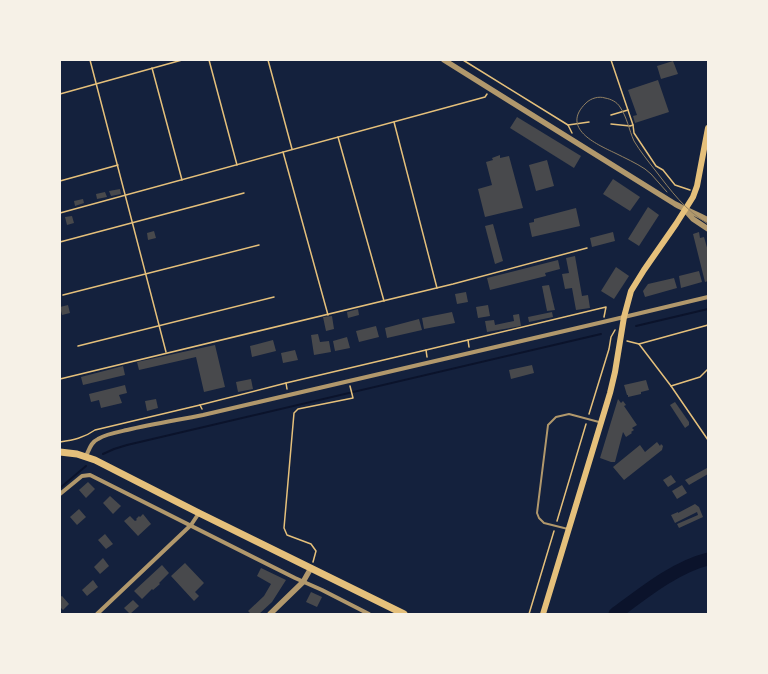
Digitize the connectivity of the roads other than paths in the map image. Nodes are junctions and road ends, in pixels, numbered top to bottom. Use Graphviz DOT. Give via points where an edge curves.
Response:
graph roads {
  1 [pos="444,60"];
  2 [pos="708,128"];
  3 [pos="685,210"];
  4 [pos="708,220"];
  5 [pos="708,229"];
  6 [pos="708,297"];
  7 [pos="624,317"];
  8 [pos="601,423"];
  9 [pos="60,452"];
  10 [pos="86,456"];
  11 [pos="60,494"];
  12 [pos="199,513"];
  13 [pos="191,525"];
  14 [pos="569,529"];
  15 [pos="311,568"];
  16 [pos="303,582"];
  17 [pos="97,614"];
  18 [pos="270,614"];
  19 [pos="369,614"];
  20 [pos="404,614"];
  21 [pos="543,614"];
  1 -- 3 [label="street"];
  2 -- 3 [label="main road" via="695,192"];
  3 -- 4 [label="street"];
  3 -- 5 [label="street"];
  3 -- 7 [label="main road" via="633,286"];
  6 -- 7 [label="street"];
  7 -- 8 [label="main road"];
  7 -- 10 [label="street" via="117,433 98,438"];
  8 -- 14 [label="main road"];
  8 -- 14 [label="lane" via="569,414 556,417 548,425 537,513 544,522"];
  9 -- 10 [label="main road"];
  10 -- 12 [label="main road"];
  11 -- 13 [label="street" via="82,476 90,475"];
  12 -- 13 [label="street"];
  12 -- 15 [label="main road"];
  13 -- 16 [label="street"];
  13 -- 17 [label="street"];
  14 -- 21 [label="main road"];
  15 -- 16 [label="street"];
  15 -- 20 [label="main road"];
  16 -- 18 [label="street"];
  16 -- 19 [label="street"];
}
